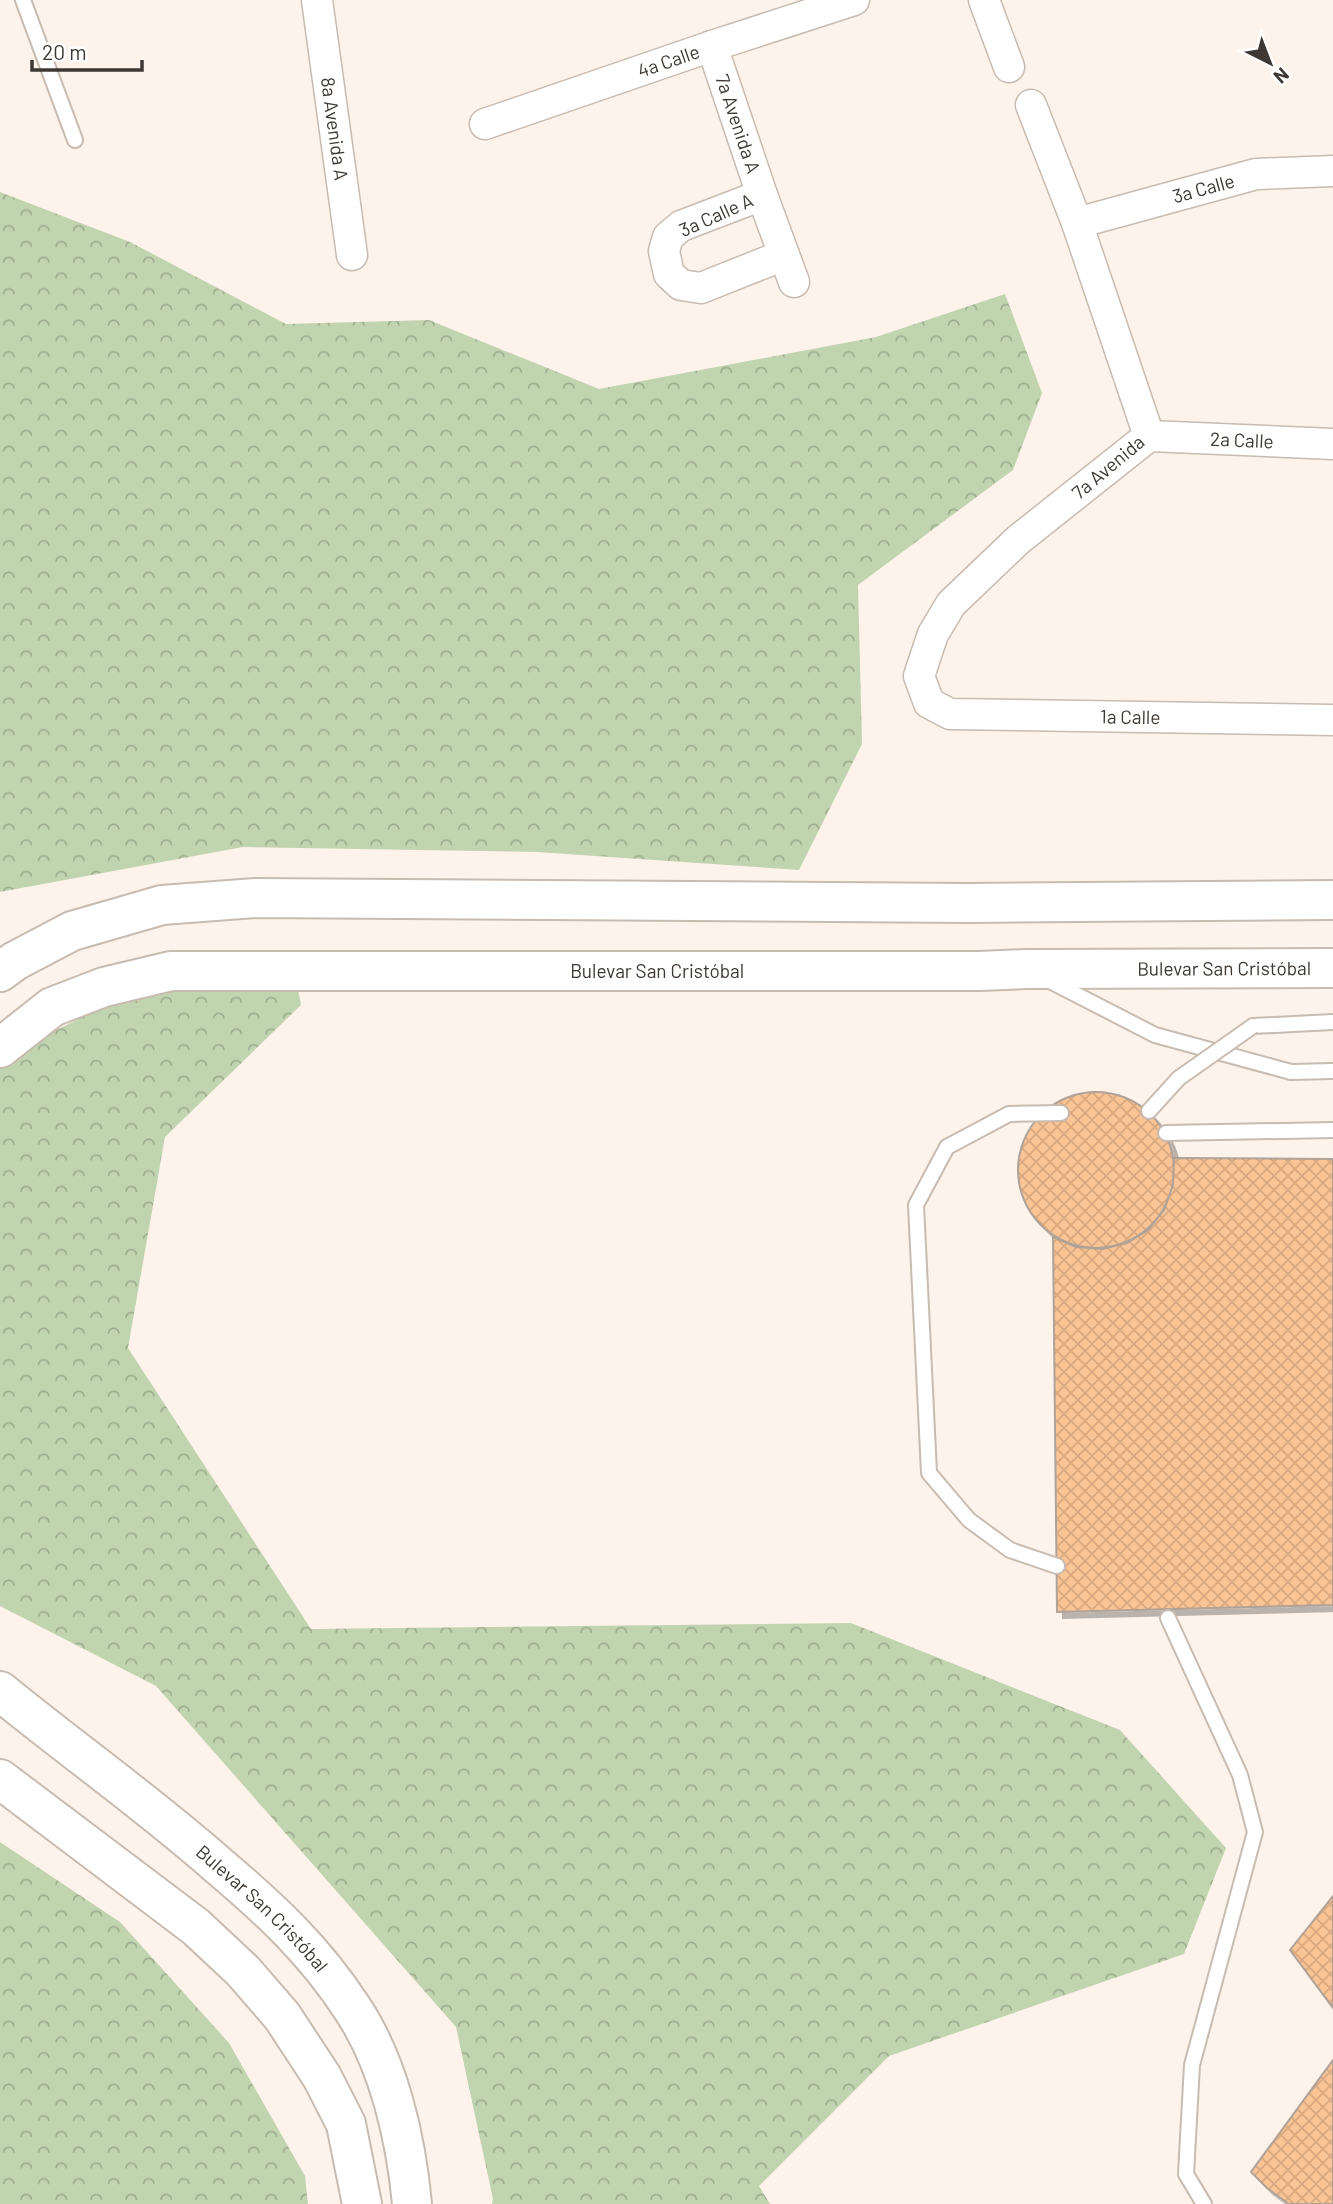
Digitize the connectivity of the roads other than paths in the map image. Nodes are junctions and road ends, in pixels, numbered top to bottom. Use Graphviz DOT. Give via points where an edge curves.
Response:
graph roads {
  1 [pos="23,0"];
  2 [pos="317,0"];
  3 [pos="854,0"];
  4 [pos="984,0"];
  5 [pos="712,46"];
  6 [pos="1009,67"];
  7 [pos="1031,105"];
  8 [pos="485,124"];
  9 [pos="75,140"];
  10 [pos="1333,171"];
  11 [pos="762,195"];
  12 [pos="1077,223"];
  13 [pos="352,255"];
  14 [pos="789,268"];
  15 [pos="1149,436"];
  16 [pos="1333,443"];
  17 [pos="929,703"];
  18 [pos="1333,720"];
  19 [pos="1333,900"];
  20 [pos="1333,968"];
  21 [pos="1027,970"];
  22 [pos="0,972"];
  23 [pos="1333,1022"];
  24 [pos="0,1048"];
  25 [pos="1333,1071"];
  26 [pos="1149,1111"];
  27 [pos="1061,1113"];
  28 [pos="1333,1130"];
  29 [pos="1166,1133"];
  30 [pos="1056,1566"];
  31 [pos="1168,1618"];
  32 [pos="0,1691"];
  33 [pos="0,1779"];
  34 [pos="362,2204"];
  35 [pos="412,2204"];
  36 [pos="1204,2204"];
  1 -- 9 [label="lane"];
  2 -- 13 [label="street, 8a Avenida A"];
  3 -- 5 [label="street, 4a Calle"];
  4 -- 6 [label="street"];
  5 -- 8 [label="street, 4a Calle"];
  5 -- 11 [label="street, 7a Avenida A"];
  7 -- 12 [label="street, 7a Avenida"];
  10 -- 12 [label="street, 3a Calle" via="1256,174"];
  11 -- 14 [label="street, 7a Avenida A"];
  11 -- 14 [label="street, 3a Calle A" via="681,226 668,237 664,251 669,274 681,285 701,288"];
  12 -- 15 [label="street, 7a Avenida"];
  15 -- 16 [label="street, 2a Calle"];
  15 -- 17 [label="street, 7a Avenida" via="1018,540 951,604 933,634 919,676"];
  17 -- 18 [label="street, 1a Calle" via="950,714"];
  19 -- 22 [label="main road" via="969,903 256,898 162,905 72,931"];
  20 -- 21 [label="main road, Bulevar San Cristóbal"];
  21 -- 24 [label="main road, Bulevar San Cristóbal" via="172,971 103,987 52,1007"];
  21 -- 25 [label="lane" via="1155,1035 1292,1072"];
  23 -- 26 [label="lane, bridge" via="1253,1026 1179,1078"];
  27 -- 30 [label="lane" via="1009,1114 947,1147 916,1205 929,1473 969,1520 1010,1550"];
  28 -- 29 [label="lane"];
  31 -- 36 [label="lane" via="1240,1775 1255,1832 1192,2065 1186,2174"];
  32 -- 35 [label="main road, Bulevar San Cristóbal" via="173,1825 274,1913 320,1964 354,2010 376,2054 403,2139"];
  33 -- 34 [label="main road" via="196,1927 251,1980 322,2077 346,2124"];
}
